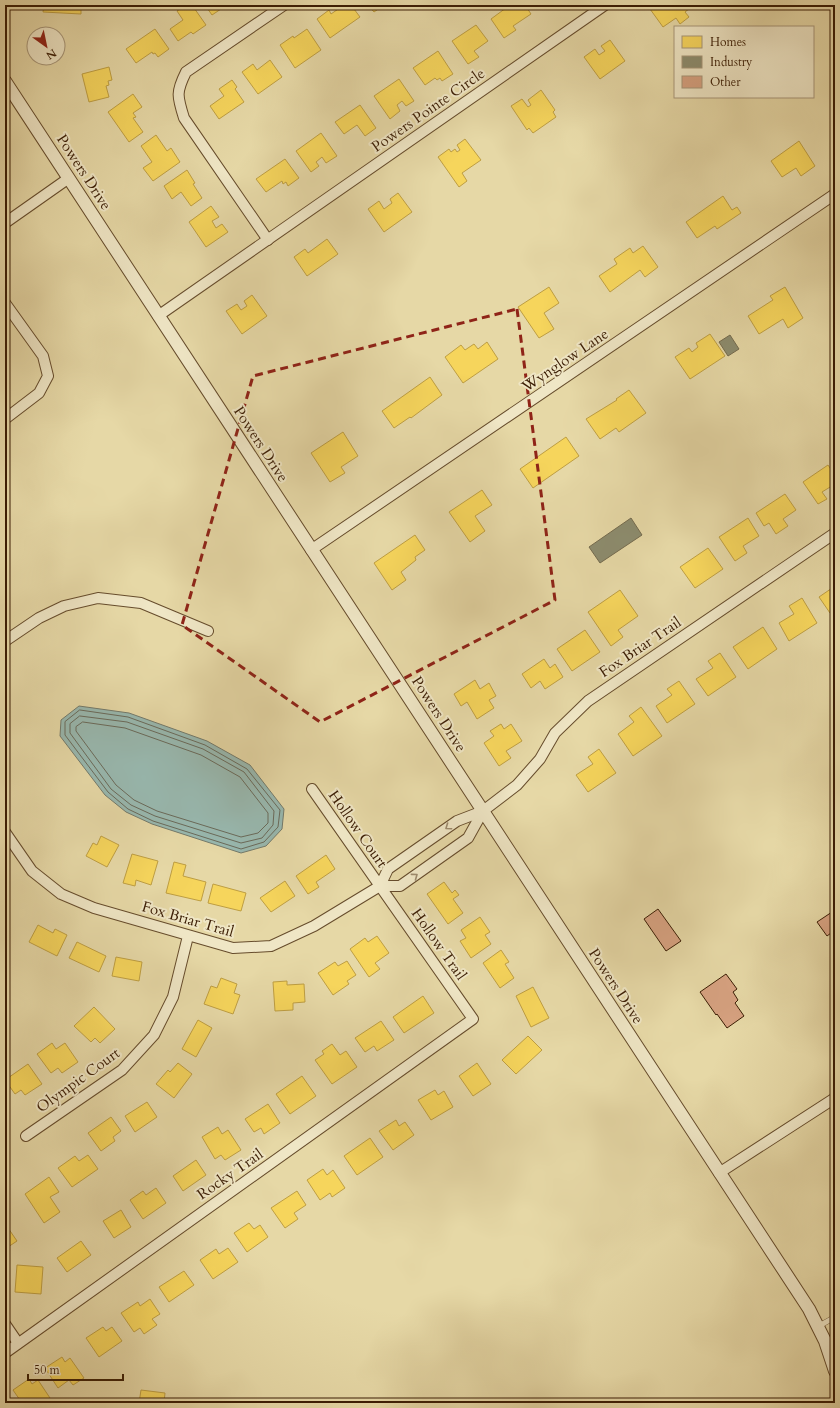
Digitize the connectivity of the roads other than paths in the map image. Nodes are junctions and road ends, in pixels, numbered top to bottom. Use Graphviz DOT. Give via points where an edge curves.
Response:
graph roads {
  1 [pos="284,5"];
  2 [pos="605,5"];
  3 [pos="5,81"];
  4 [pos="69,178"];
  5 [pos="835,194"];
  6 [pos="5,224"];
  7 [pos="268,240"];
  8 [pos="5,303"];
  9 [pos="158,316"];
  10 [pos="5,419"];
  11 [pos="835,533"];
  12 [pos="311,550"];
  13 [pos="208,632"];
  14 [pos="5,641"];
  15 [pos="312,788"];
  16 [pos="483,811"];
  17 [pos="5,832"];
  18 [pos="380,886"];
  19 [pos="188,936"];
  20 [pos="473,1019"];
  21 [pos="835,1098"];
  22 [pos="26,1136"];
  23 [pos="719,1173"];
  24 [pos="835,1316"];
  25 [pos="5,1324"];
  26 [pos="818,1326"];
  27 [pos="18,1343"];
  28 [pos="5,1353"];
  29 [pos="835,1371"];
  1 -- 7 [label="street" via="186,72 178,87 184,118"];
  2 -- 7 [label="street, Powers Pointe Circle"];
  3 -- 4 [label="street, Powers Drive"];
  4 -- 6 [label="street"];
  4 -- 9 [label="street, Powers Drive"];
  5 -- 12 [label="street, Wynglow Lane"];
  7 -- 9 [label="street, Powers Pointe Circle"];
  8 -- 10 [label="street" via="43,356 48,376 39,393"];
  9 -- 12 [label="street, Powers Drive"];
  11 -- 16 [label="street, Fox Briar Trail" via="588,701 556,733 540,758 517,785"];
  12 -- 16 [label="street, Powers Drive"];
  13 -- 14 [label="street" via="141,603 98,598 64,606 39,618"];
  15 -- 18 [label="street, Hollow Court"];
  16 -- 18 [label="street, Fox Briar Trail, one-way" via="457,821 388,869"];
  18 -- 16 [label="street, Fox Briar Trail, one-way" via="400,886 468,838"];
  16 -- 23 [label="street, Powers Drive"];
  17 -- 19 [label="street, Fox Briar Trail" via="32,871 60,894 94,908"];
  18 -- 19 [label="street, Fox Briar Trail" via="314,926 271,946 233,948"];
  18 -- 20 [label="street, Hollow Trail"];
  19 -- 22 [label="street, Olympic Court" via="173,997 154,1035 122,1070"];
  20 -- 27 [label="street, Rocky Trail"];
  21 -- 23 [label="street"];
  23 -- 26 [label="street, Powers Drive"];
  24 -- 26 [label="lane"];
  25 -- 27 [label="street"];
  26 -- 29 [label="street, Powers Drive"];
  27 -- 28 [label="street, Rocky Trail"];
}
